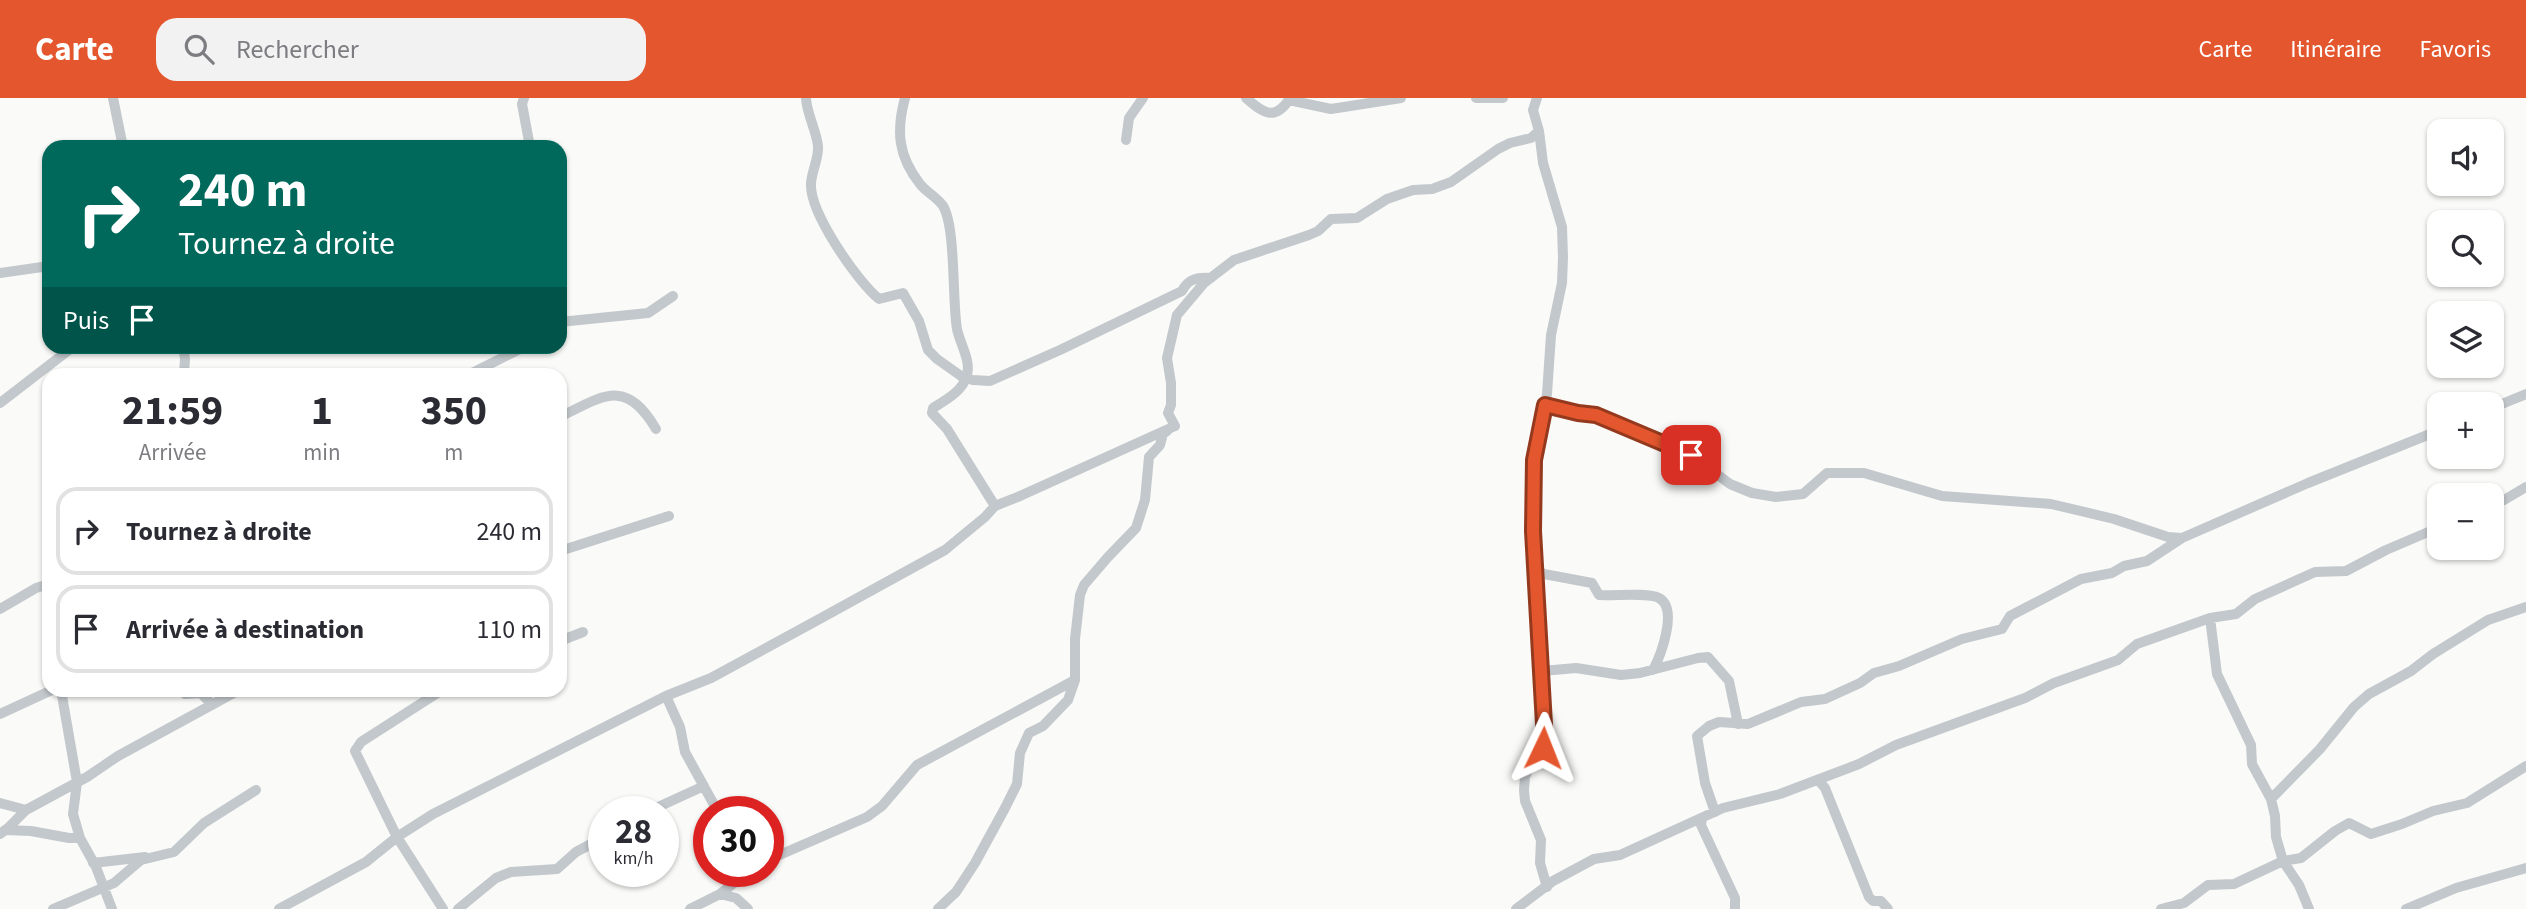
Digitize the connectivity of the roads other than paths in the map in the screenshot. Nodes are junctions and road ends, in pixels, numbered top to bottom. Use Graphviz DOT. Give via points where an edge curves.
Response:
graph roads {
  1 [pos="113,98"];
  2 [pos="524,98"];
  3 [pos="806,98"];
  4 [pos="905,98"];
  5 [pos="1143,98"];
  6 [pos="1246,98"];
  7 [pos="1401,98"];
  8 [pos="1476,98"];
  9 [pos="1503,98"];
  10 [pos="1537,98"];
  11 [pos="1289,99"];
  12 [pos="1539,131"];
  13 [pos="122,140"];
  14 [pos="529,140"];
  15 [pos="1126,140"];
  16 [pos="42,267"];
  17 [pos="0,273"];
  18 [pos="1211,278"];
  19 [pos="673,296"];
  20 [pos="567,321"];
  21 [pos="64,354"];
  22 [pos="510,354"];
  23 [pos="45,368"];
  24 [pos="482,368"];
  25 [pos="42,371"];
  26 [pos="966,378"];
  27 [pos="2526,394"];
  28 [pos="0,403"];
  29 [pos="2504,403"];
  30 [pos="1545,405"];
  31 [pos="567,413"];
  32 [pos="1174,426"];
  33 [pos="656,429"];
  34 [pos="2427,435"];
  35 [pos="2526,487"];
  36 [pos="2504,500"];
  37 [pos="995,506"];
  38 [pos="670,516"];
  39 [pos="2427,532"];
  40 [pos="2182,538"];
  41 [pos="567,549"];
  42 [pos="1536,569"];
  43 [pos="42,586"];
  44 [pos="2526,607"];
  45 [pos="0,610"];
  46 [pos="2210,618"];
  47 [pos="583,632"];
  48 [pos="567,638"];
  49 [pos="1653,670"];
  50 [pos="1542,671"];
  51 [pos="1075,680"];
  52 [pos="42,695"];
  53 [pos="666,696"];
  54 [pos="62,697"];
  55 [pos="205,697"];
  56 [pos="226,697"];
  57 [pos="431,697"];
  58 [pos="212,705"];
  59 [pos="0,714"];
  60 [pos="1738,724"];
  61 [pos="2526,766"];
  62 [pos="1818,780"];
  63 [pos="76,782"];
  64 [pos="704,786"];
  65 [pos="256,790"];
  66 [pos="709,796"];
  67 [pos="679,797"];
  68 [pos="2271,799"];
  69 [pos="0,803"];
  70 [pos="26,810"];
  71 [pos="1715,812"];
  72 [pos="1702,818"];
  73 [pos="3,832"];
  74 [pos="397,837"];
  75 [pos="80,838"];
  76 [pos="588,846"];
  77 [pos="784,853"];
  78 [pos="149,857"];
  79 [pos="2283,861"];
  80 [pos="93,863"];
  81 [pos="2526,868"];
  82 [pos="728,887"];
  83 [pos="1547,887"];
  84 [pos="103,888"];
  85 [pos="720,894"];
  86 [pos="53,909"];
  87 [pos="111,909"];
  88 [pos="279,909"];
  89 [pos="443,909"];
  90 [pos="458,909"];
  91 [pos="690,909"];
  92 [pos="748,909"];
  93 [pos="938,909"];
  94 [pos="1516,909"];
  95 [pos="1735,909"];
  96 [pos="1888,909"];
  97 [pos="2161,909"];
  98 [pos="2309,909"];
  99 [pos="2406,909"];
  1 -- 13 [label="street"];
  2 -- 14 [label="street"];
  3 -- 26 [label="street" via="818,150 810,185 832,240 879,299 902,293 919,321 928,350"];
  4 -- 26 [label="street" via="899,125 901,152 918,182 942,205 948,222 954,307 959,341 968,362"];
  5 -- 15 [label="street" via="1129,118"];
  6 -- 11 [label="street" via="1270,114"];
  7 -- 11 [label="street" via="1331,109"];
  8 -- 9 [label="street"];
  10 -- 12 [label="street" via="1533,110"];
  12 -- 18 [label="street" via="1499,149 1451,182 1387,199 1357,218 1331,219 1309,235 1234,260"];
  12 -- 30 [label="street" via="1543,163 1562,227 1563,257"];
  16 -- 17 [label="street"];
  18 -- 26 [label="street" via="1186,282 1182,291 990,381"];
  18 -- 32 [label="street" via="1172,325 1168,413"];
  19 -- 20 [label="street" via="648,313"];
  21 -- 23 [label="street"];
  22 -- 24 [label="street"];
  25 -- 28 [label="street"];
  26 -- 37 [label="street" via="932,413"];
  27 -- 29 [label="street"];
  30 -- 40 [label="street" via="1596,415 1674,447 1752,493 1795,496 1826,473 1864,473 1942,496 2051,504"];
  30 -- 42 [label="street" via="1534,460"];
  31 -- 33 [label="street" via="613,394 627,396 646,412"];
  32 -- 37 [label="street"];
  32 -- 51 [label="street" via="1163,434 1149,457 1145,500 1136,528 1080,595"];
  34 -- 40 [label="street"];
  35 -- 36 [label="street"];
  37 -- 53 [label="street" via="945,550 711,678"];
  38 -- 41 [label="street"];
  39 -- 46 [label="street" via="2346,571 2315,572 2255,599 2236,614"];
  40 -- 60 [label="street" via="2147,561 2081,579 2010,616 2002,629 1962,639 1874,673 1825,699 1801,702"];
  42 -- 49 [label="street" via="1592,583 1599,595 1660,598 1668,614 1667,629 1663,652"];
  42 -- 50 [label="street"];
  43 -- 45 [label="street"];
  44 -- 68 [label="street" via="2488,620 2369,694"];
  46 -- 62 [label="street" via="2137,644 2118,660 1896,745"];
  46 -- 68 [label="street" via="2217,674 2251,745 2252,764"];
  47 -- 48 [label="street"];
  49 -- 50 [label="street" via="1621,675 1576,668"];
  49 -- 60 [label="street" via="1708,657 1730,681"];
  50 -- 83 [label="street" via="1545,742 1525,777 1524,790 1541,839 1540,863"];
  51 -- 77 [label="street" via="917,765 867,817"];
  51 -- 93 [label="street" via="1060,710 1029,733 1020,753 1017,784 1005,808 956,892"];
  52 -- 59 [label="street"];
  53 -- 64 [label="street" via="685,752"];
  53 -- 74 [label="street" via="433,814"];
  54 -- 63 [label="street"];
  55 -- 58 [label="street"];
  56 -- 58 [label="street"];
  57 -- 74 [label="street" via="361,742 355,751"];
  58 -- 63 [label="street"];
  60 -- 71 [label="street" via="1720,722 1697,736"];
  61 -- 79 [label="street" via="2467,803 2371,834 2350,822 2301,858"];
  62 -- 71 [label="street"];
  62 -- 96 [label="street" via="1869,897 1884,902"];
  63 -- 70 [label="street"];
  63 -- 75 [label="street" via="73,814"];
  64 -- 66 [label="street"];
  64 -- 67 [label="street"];
  65 -- 78 [label="street" via="204,823 174,852"];
  68 -- 79 [label="street"];
  69 -- 70 [label="street"];
  70 -- 73 [label="street"];
  71 -- 72 [label="street"];
  72 -- 83 [label="street" via="1620,855 1594,859"];
  72 -- 95 [label="street" via="1701,825 1735,898"];
  73 -- 75 [label="street"];
  74 -- 88 [label="street" via="366,862"];
  74 -- 89 [label="street"];
  75 -- 80 [label="street"];
  76 -- 90 [label="street" via="557,869 512,872 496,878"];
  78 -- 80 [label="street"];
  78 -- 84 [label="street"];
  79 -- 97 [label="street" via="2234,884 2208,885 2184,903"];
  79 -- 98 [label="street"];
  80 -- 84 [label="street"];
  81 -- 99 [label="street" via="2456,888"];
  82 -- 85 [label="street"];
  83 -- 94 [label="street"];
  84 -- 86 [label="street"];
  84 -- 87 [label="street"];
  85 -- 91 [label="street"];
  85 -- 92 [label="street" via="736,898"];
}
